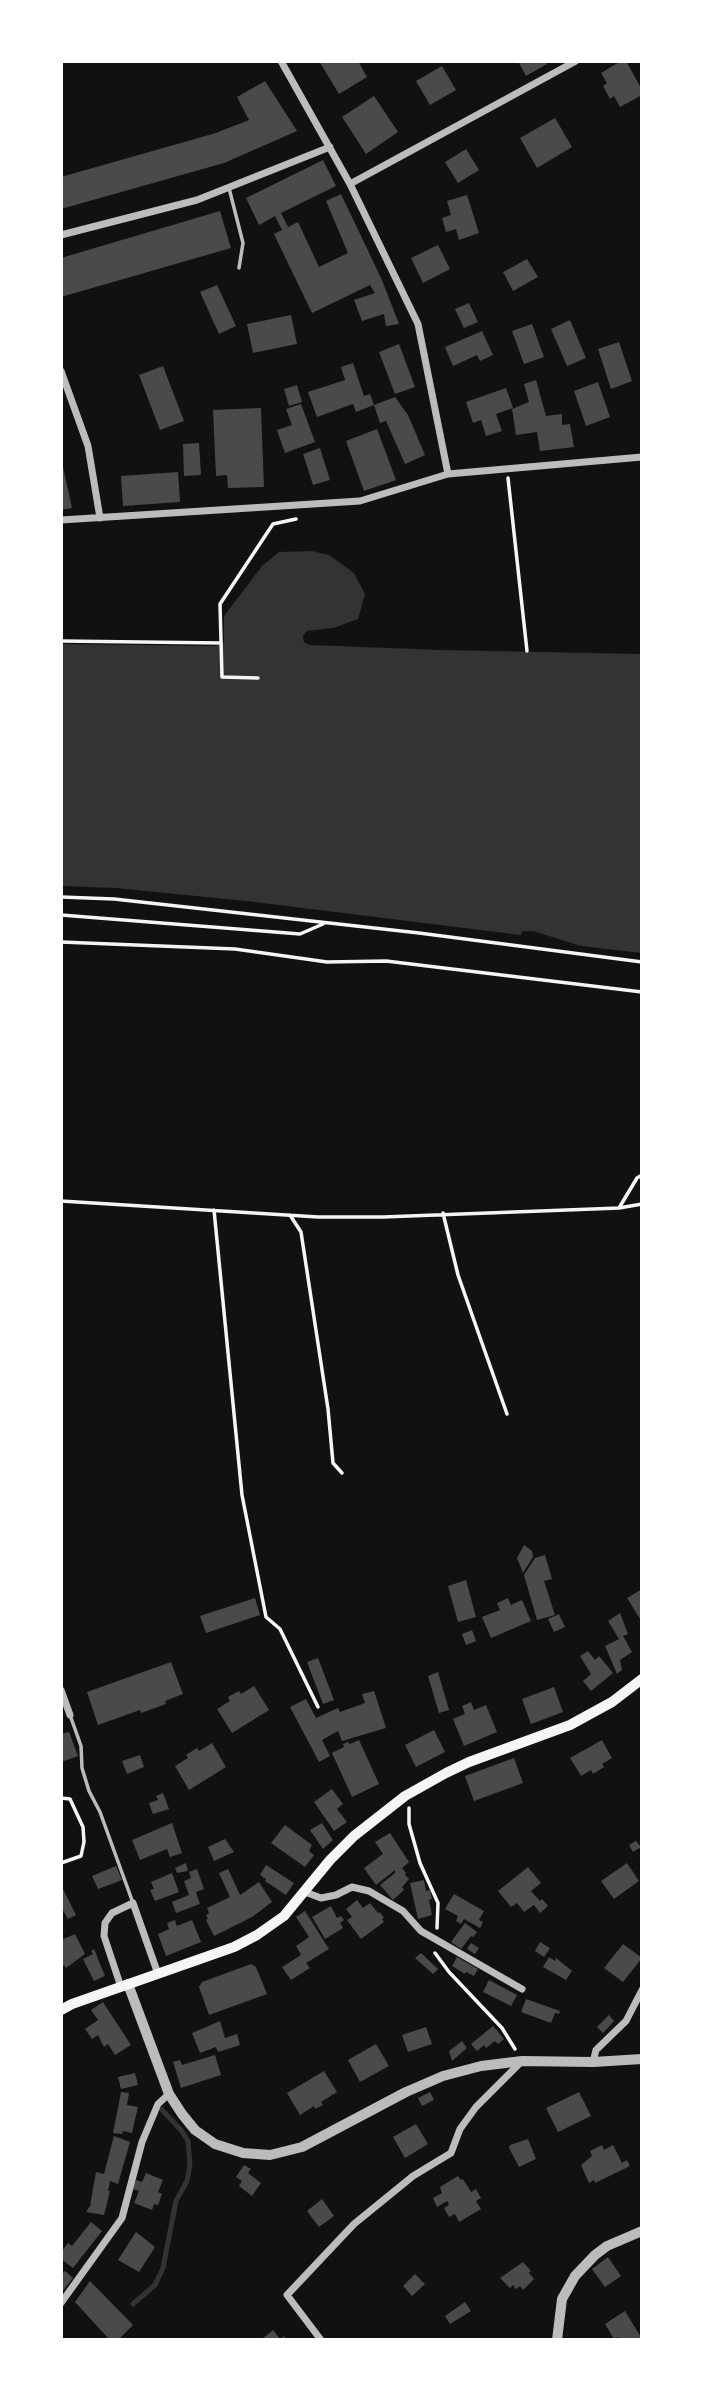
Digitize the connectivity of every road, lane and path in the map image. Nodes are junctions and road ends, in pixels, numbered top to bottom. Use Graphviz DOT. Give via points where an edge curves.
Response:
graph roads {
  1 [pos="281,61"];
  2 [pos="576,61"];
  3 [pos="562,65"];
  4 [pos="330,147"];
  5 [pos="350,184"];
  6 [pos="229,188"];
  7 [pos="61,234"];
  8 [pos="239,268"];
  9 [pos="61,371"];
  10 [pos="642,457"];
  11 [pos="507,469"];
  12 [pos="448,474"];
  13 [pos="100,518"];
  14 [pos="300,518"];
  15 [pos="61,520"];
  16 [pos="61,641"];
  17 [pos="221,643"];
  18 [pos="527,651"];
  19 [pos="258,678"];
  20 [pos="61,897"];
  21 [pos="61,915"];
  22 [pos="325,923"];
  23 [pos="61,942"];
  24 [pos="642,962"];
  25 [pos="642,992"];
  26 [pos="642,1175"];
  27 [pos="61,1201"];
  28 [pos="642,1204"];
  29 [pos="619,1208"];
  30 [pos="214,1210"];
  31 [pos="443,1213"];
  32 [pos="290,1215"];
  33 [pos="507,1414"];
  34 [pos="342,1473"];
  35 [pos="642,1679"];
  36 [pos="62,1692"];
  37 [pos="318,1707"];
  38 [pos="71,1715"];
  39 [pos="405,1796"];
  40 [pos="61,1798"];
  41 [pos="61,1863"];
  42 [pos="305,1892"];
  43 [pos="133,1903"];
  44 [pos="421,1931"];
  45 [pos="435,1937"];
  46 [pos="158,1974"];
  47 [pos="125,1986"];
  48 [pos="522,1989"];
  49 [pos="642,1990"];
  50 [pos="61,2010"];
  51 [pos="642,2059"];
  52 [pos="522,2061"];
  53 [pos="593,2062"];
  54 [pos="169,2094"];
  55 [pos="642,2231"];
  56 [pos="61,2303"];
  57 [pos="321,2340"];
  58 [pos="557,2340"];
  1 -- 4 [label="street"];
  2 -- 3 [label="street"];
  3 -- 5 [label="street"];
  4 -- 5 [label="street"];
  4 -- 6 [label="street"];
  5 -- 12 [label="street" via="418,324"];
  6 -- 7 [label="street"];
  6 -- 8 [label="lane" via="243,243"];
  9 -- 13 [label="street" via="89,446"];
  10 -- 11 [label="street"];
  11 -- 12 [label="street"];
  11 -- 18 [label="path"];
  12 -- 13 [label="street" via="360,501"];
  13 -- 15 [label="street"];
  14 -- 17 [label="path" via="272,524 220,604"];
  16 -- 17 [label="path"];
  17 -- 19 [label="path" via="222,677"];
  20 -- 22 [label="path"];
  21 -- 22 [label="path" via="300,933"];
  22 -- 24 [label="path"];
  23 -- 25 [label="path" via="235,949 327,962 386,961"];
  26 -- 29 [label="path"];
  27 -- 30 [label="path"];
  28 -- 29 [label="path"];
  29 -- 31 [label="path"];
  30 -- 32 [label="path"];
  30 -- 37 [label="path" via="242,1495 266,1617 280,1629"];
  31 -- 32 [label="path"];
  31 -- 33 [label="path" via="458,1275"];
  32 -- 34 [label="path" via="300,1232 333,1463"];
  35 -- 39 [label="main road" via="570,1725 469,1762"];
  36 -- 38 [label="street"];
  38 -- 43 [label="lane" via="89,1791"];
  39 -- 42 [label="main road" via="354,1836"];
  39 -- 45 [label="path" via="420,1863 438,1903"];
  40 -- 41 [label="path" via="70,1799 83,1827 84,1842 81,1856"];
  42 -- 44 [label="street" via="321,1898 352,1887 369,1891 403,1911"];
  42 -- 46 [label="main road" via="284,1916 257,1935"];
  43 -- 46 [label="street"];
  43 -- 47 [label="street" via="112,1913 105,1923 104,1936"];
  44 -- 45 [label="street"];
  44 -- 52 [label="path" via="449,1972 502,2028"];
  45 -- 48 [label="street"];
  46 -- 47 [label="main road"];
  47 -- 50 [label="main road"];
  47 -- 54 [label="street"];
  49 -- 53 [label="street" via="626,2021 596,2050"];
  51 -- 53 [label="street"];
  52 -- 53 [label="street"];
  52 -- 54 [label="street" via="443,2076 302,2147 271,2155 215,2144 181,2115"];
  52 -- 57 [label="street" via="476,2107 460,2129 452,2153 413,2176 354,2224 287,2295"];
  54 -- 56 [label="street" via="158,2104 142,2143 122,2218"];
  55 -- 58 [label="street" via="607,2246 575,2276 562,2299"];
}
